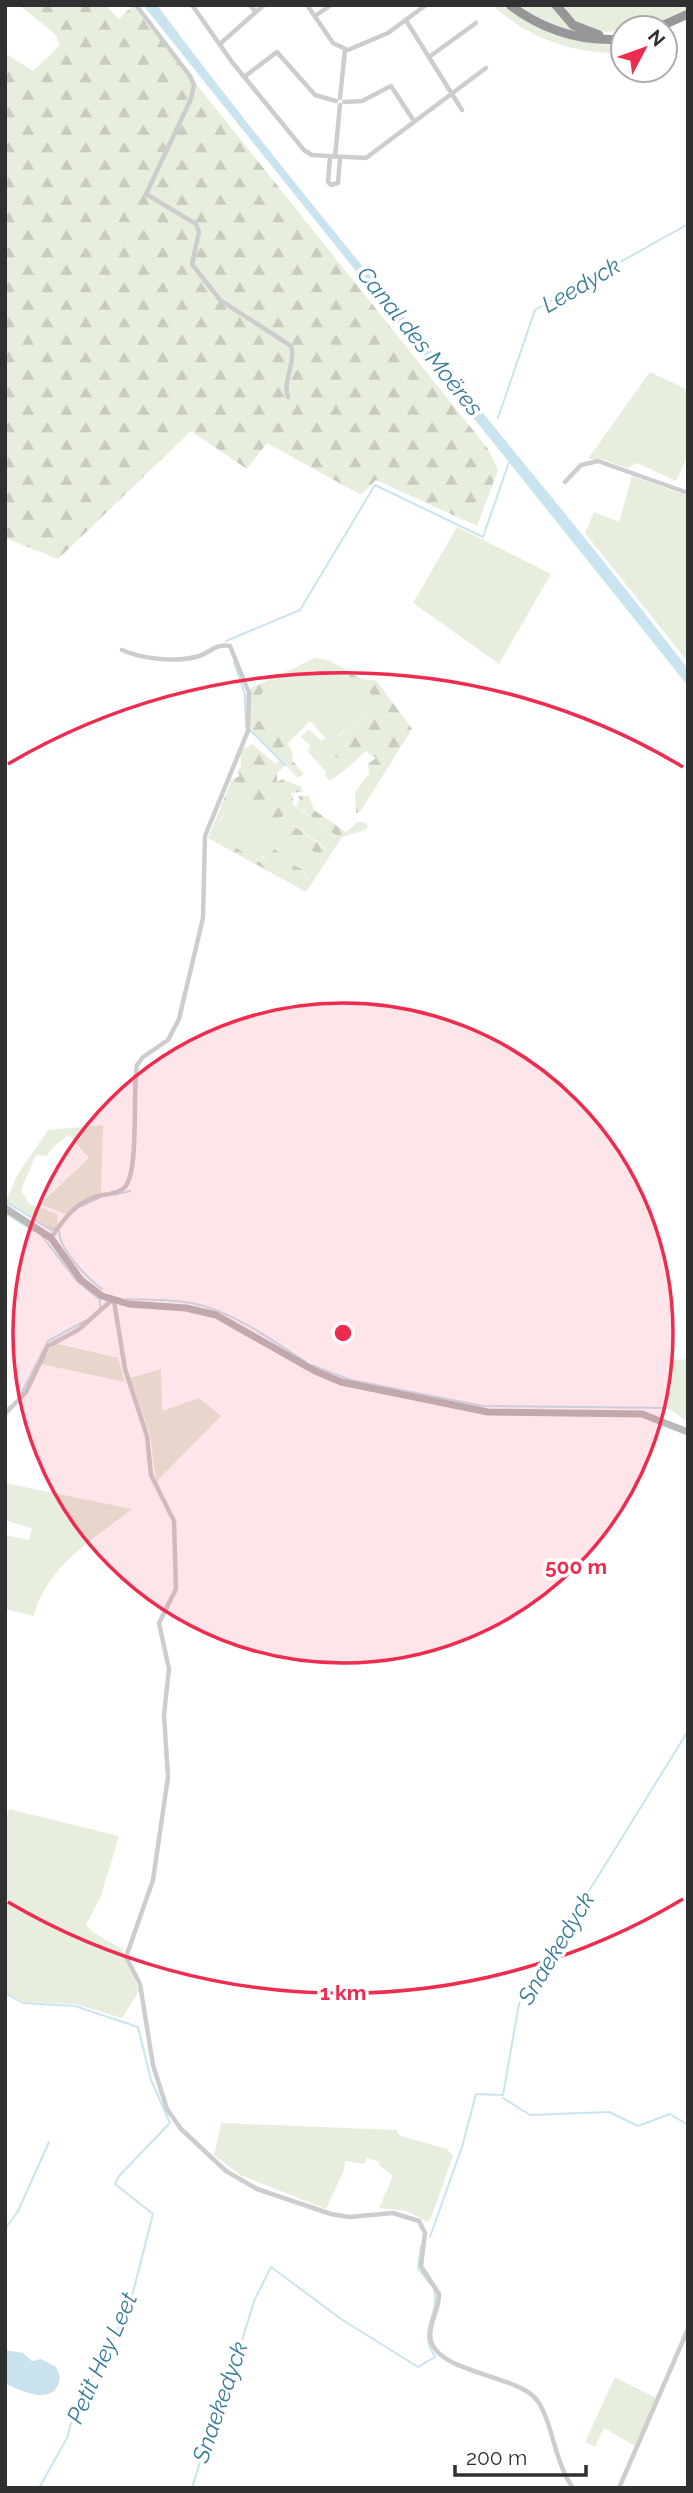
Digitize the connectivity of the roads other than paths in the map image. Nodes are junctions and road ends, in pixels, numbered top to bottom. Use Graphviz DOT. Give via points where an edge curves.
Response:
graph roads {
  1 [pos="136,5"];
  2 [pos="192,5"];
  3 [pos="250,5"];
  4 [pos="264,5"];
  5 [pos="307,5"];
  6 [pos="331,5"];
  7 [pos="426,5"];
  8 [pos="510,5"];
  9 [pos="556,5"];
  10 [pos="256,12"];
  11 [pos="315,16"];
  12 [pos="407,22"];
  13 [pos="476,23"];
  14 [pos="609,36"];
  15 [pos="609,38"];
  16 [pos="221,43"];
  17 [pos="345,49"];
  18 [pos="429,57"];
  19 [pos="486,68"];
  20 [pos="244,77"];
  21 [pos="452,93"];
  22 [pos="340,101"];
  23 [pos="462,110"];
  24 [pos="414,121"];
  25 [pos="335,157"];
  26 [pos="288,397"];
  27 [pos="565,482"];
  28 [pos="688,493"];
  29 [pos="122,650"];
  30 [pos="5,1208"];
  31 [pos="51,1238"];
  32 [pos="113,1300"];
  33 [pos="5,1414"];
  34 [pos="688,1432"];
  35 [pos="688,2329"];
  36 [pos="573,2488"];
  37 [pos="619,2488"];
  1 -- 26 [label="street" via="194,85 146,194 196,224 199,232 192,264 216,296 289,344 293,356 285,392"];
  2 -- 16 [label="street"];
  3 -- 10 [label="street"];
  4 -- 10 [label="street"];
  5 -- 11 [label="street"];
  6 -- 11 [label="street"];
  7 -- 12 [label="street"];
  8 -- 15 [label="highway" via="561,33"];
  9 -- 14 [label="highway" via="578,28"];
  10 -- 16 [label="street"];
  11 -- 17 [label="street" via="333,43"];
  12 -- 17 [label="street"];
  12 -- 18 [label="street"];
  13 -- 18 [label="street"];
  16 -- 20 [label="street"];
  17 -- 22 [label="street"];
  18 -- 21 [label="street"];
  19 -- 21 [label="street"];
  20 -- 22 [label="street" via="277,51 316,95"];
  20 -- 25 [label="street" via="306,152"];
  21 -- 23 [label="street"];
  21 -- 24 [label="street"];
  22 -- 24 [label="street" via="362,101 390,86"];
  22 -- 25 [label="street"];
  24 -- 25 [label="street" via="366,158"];
  25 -- 25 [label="street" via="328,181 331,185 338,183"];
  27 -- 28 [label="street" via="581,465 598,461"];
  29 -- 31 [label="street" via="143,656 191,657 230,646 249,693 248,729 205,836 202,922 179,1019 168,1040 143,1057 136,1068 136,1128 128,1183 120,1191 72,1209"];
  30 -- 31 [label="main road"];
  31 -- 32 [label="main road" via="81,1280"];
  32 -- 33 [label="street" via="78,1330 48,1346 26,1392"];
  32 -- 34 [label="main road" via="216,1315 315,1371 355,1386 488,1412 642,1413"];
  32 -- 36 [label="street" via="125,1369 148,1436 152,1478 171,1510 175,1527 176,1589 159,1623 169,1669 164,1715 167,1787 153,1880 126,1957 141,1987 153,2065 166,2106 187,2134 253,2188 337,2216 396,2213 421,2223 425,2233 421,2266 439,2294 430,2334 433,2345 451,2360 535,2398"];
  35 -- 37 [label="street"];
}
